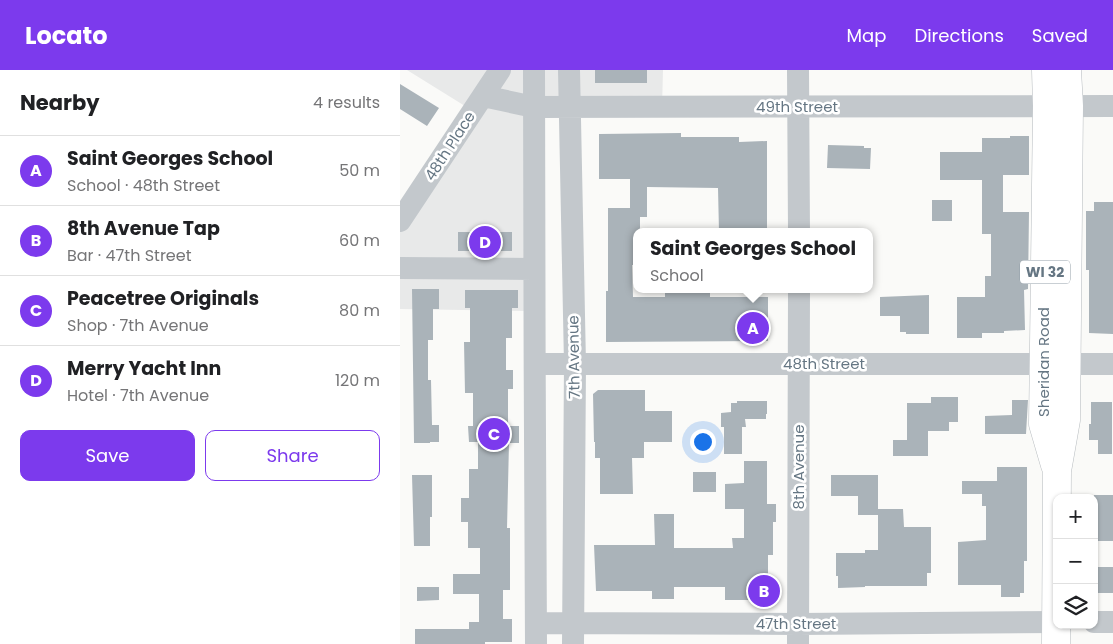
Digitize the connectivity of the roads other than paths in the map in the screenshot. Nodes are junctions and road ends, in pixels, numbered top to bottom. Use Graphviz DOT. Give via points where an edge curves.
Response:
graph roads {
  1 [pos="500,70"];
  2 [pos="534,70"];
  3 [pos="570,70"];
  4 [pos="798,70"];
  5 [pos="1046,70"];
  6 [pos="1067,70"];
  7 [pos="483,96"];
  8 [pos="1058,106"];
  9 [pos="1113,106"];
  10 [pos="534,107"];
  11 [pos="798,107"];
  12 [pos="570,108"];
  13 [pos="400,221"];
  14 [pos="799,228"];
  15 [pos="400,268"];
  16 [pos="533,269"];
  17 [pos="799,293"];
  18 [pos="535,364"];
  19 [pos="575,364"];
  20 [pos="799,364"];
  21 [pos="1113,364"];
  22 [pos="1055,365"];
  23 [pos="1056,584"];
  24 [pos="1098,622"];
  25 [pos="1113,622"];
  26 [pos="1056,629"];
  27 [pos="536,634"];
  28 [pos="573,634"];
  29 [pos="798,634"];
  1 -- 7 [label="street, 48th Place"];
  2 -- 10 [label="street"];
  3 -- 12 [label="street, 7th Avenue"];
  4 -- 11 [label="street"];
  5 -- 8 [label="main road, Sheridan Road / WI 32"];
  6 -- 8 [label="main road, Sheridan Road / WI 32"];
  7 -- 10 [label="street, 49th Street"];
  7 -- 13 [label="street, 48th Place"];
  8 -- 9 [label="street, 49th Street"];
  8 -- 11 [label="street, 49th Street"];
  8 -- 22 [label="main road, Sheridan Road / WI 32"];
  10 -- 12 [label="street, 49th Street"];
  10 -- 16 [label="street"];
  11 -- 12 [label="street, 49th Street"];
  11 -- 14 [label="street"];
  12 -- 19 [label="street, 7th Avenue"];
  15 -- 16 [label="street"];
  16 -- 18 [label="street"];
  17 -- 20 [label="street, 8th Avenue"];
  18 -- 19 [label="street, 48th Street"];
  18 -- 27 [label="street"];
  19 -- 20 [label="street, 48th Street"];
  19 -- 28 [label="street, 7th Avenue"];
  20 -- 22 [label="street, 48th Street"];
  20 -- 29 [label="street, 8th Avenue"];
  21 -- 22 [label="street, 48th Street"];
  22 -- 23 [label="main road, Sheridan Road / WI 32" via="1043,424 1057,471"];
  24 -- 25 [label="street"];
  26 -- 29 [label="street, 47th Street"];
  27 -- 28 [label="street, 47th Street"];
  28 -- 29 [label="street, 47th Street"];
}
